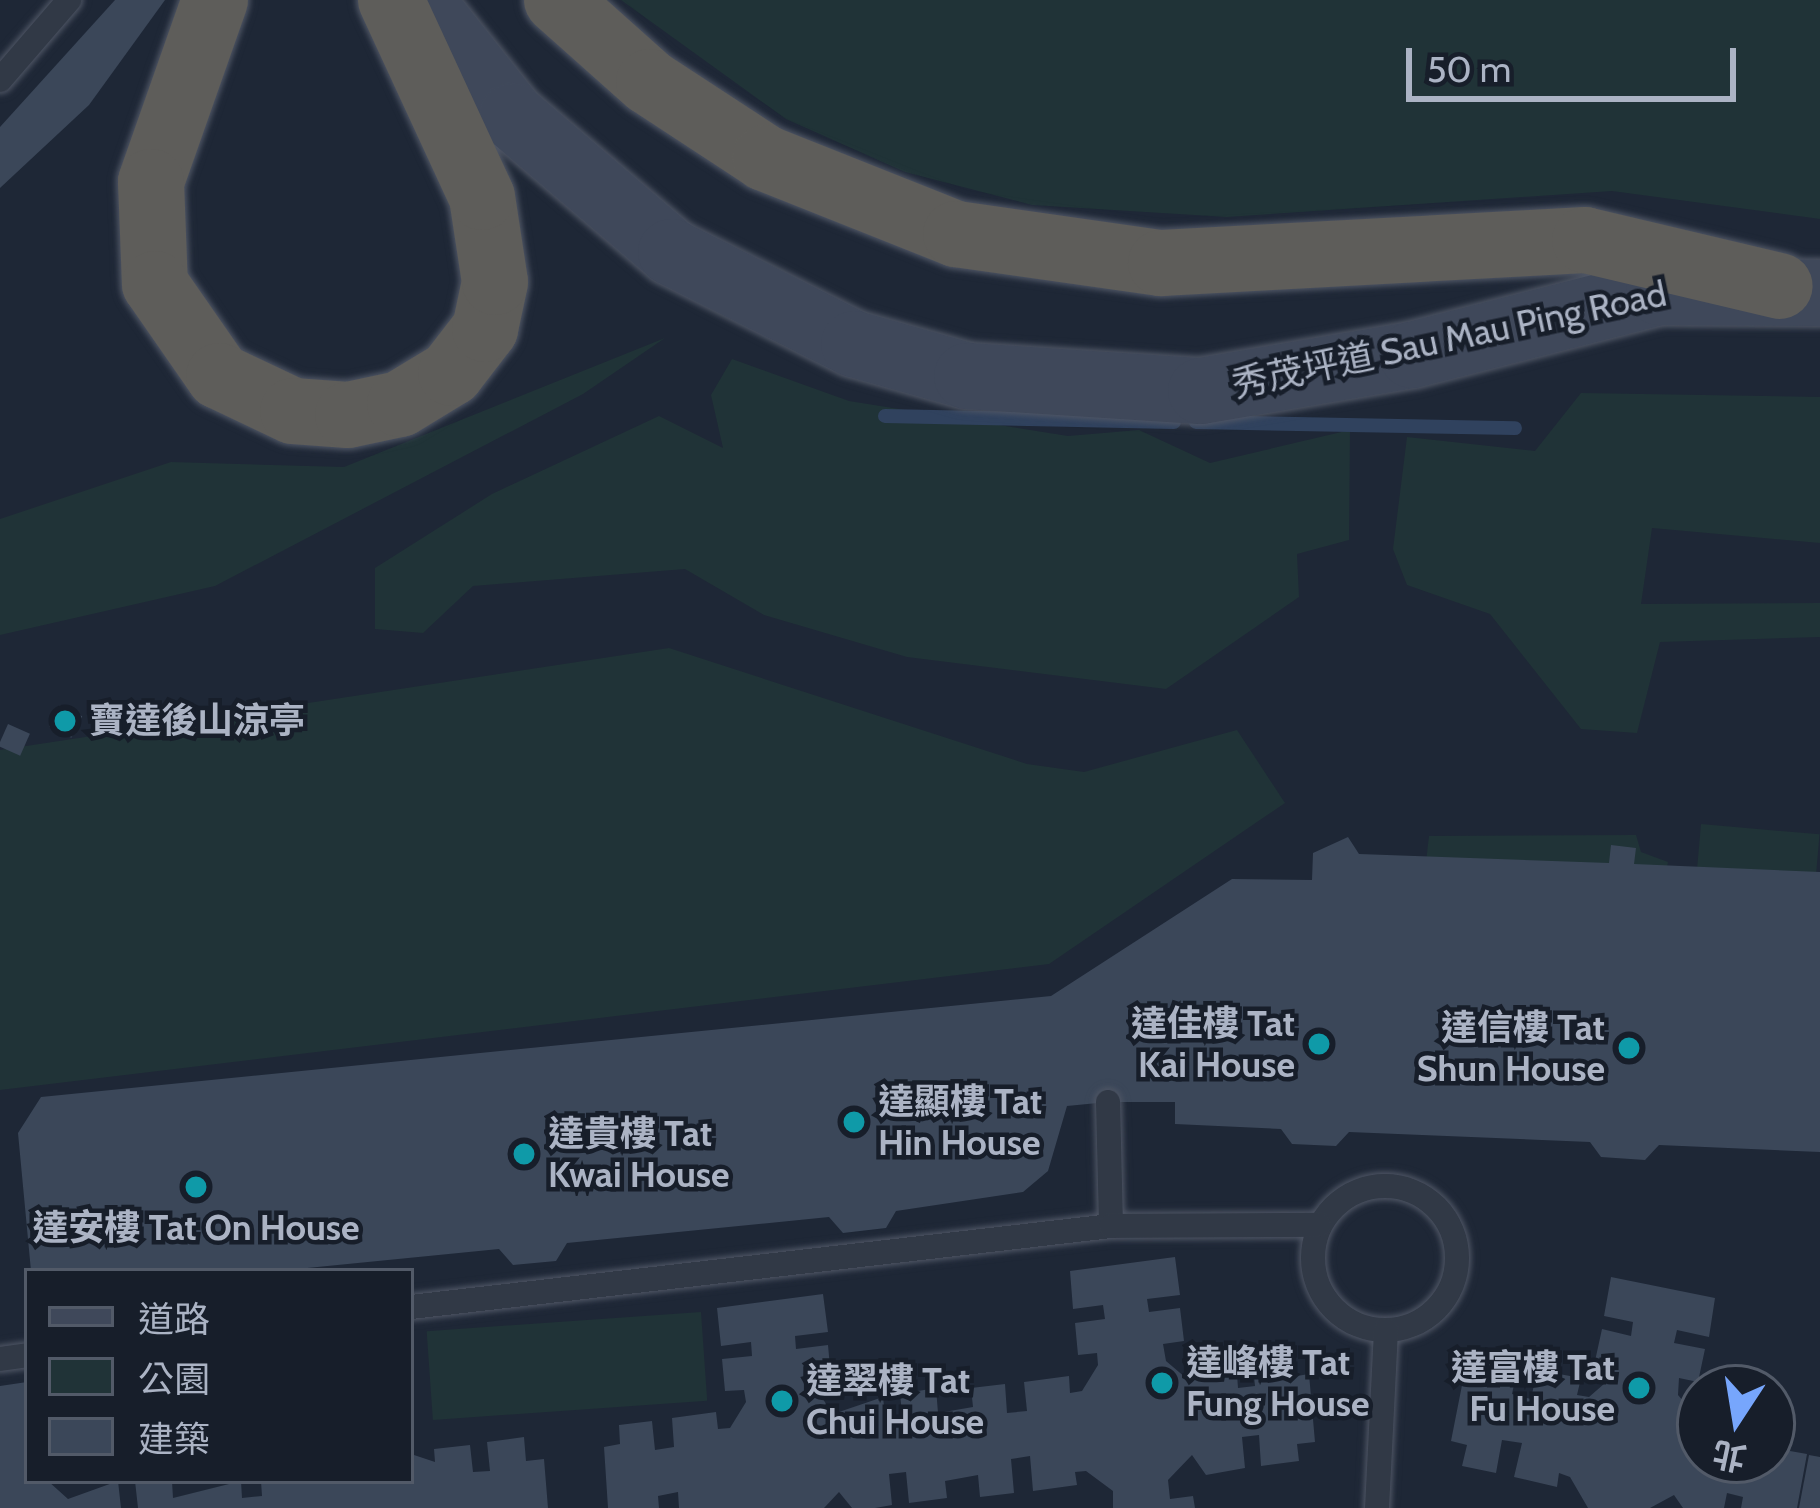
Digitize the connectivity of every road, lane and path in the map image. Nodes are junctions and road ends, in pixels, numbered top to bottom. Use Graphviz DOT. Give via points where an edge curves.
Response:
graph roads {
  1 [pos="69,0"];
  2 [pos="215,0"];
  3 [pos="391,0"];
  4 [pos="420,0"];
  5 [pos="557,0"];
  6 [pos="0,80"];
  7 [pos="1800,290"];
  8 [pos="1108,1102"];
  9 [pos="1319,1225"];
  10 [pos="1111,1226"];
  11 [pos="414,1307"];
  12 [pos="1386,1330"];
  13 [pos="1378,1508"];
  1 -- 6 [label="lane"];
  2 -- 3 [label="highway" via="163,137 146,232 164,306 219,376 320,414 382,410 437,385 476,345 494,297 474,176"];
  4 -- 7 [label="main road, 秀茂坪道 Sau Mau Ping Road" via="512,116 671,252 854,344 968,376 1201,392 1412,355 1659,292"];
  5 -- 7 [label="highway" via="650,82 765,158 956,234 1161,263 1586,240"];
  8 -- 10 [label="lane"];
  9 -- 10 [label="lane"];
  9 -- 12 [label="lane" via="1313,1274 1323,1297"];
  9 -- 12 [label="lane" via="1353,1192 1399,1186 1452,1230 1446,1298"];
  10 -- 11 [label="lane"];
  12 -- 13 [label="lane"];
}
